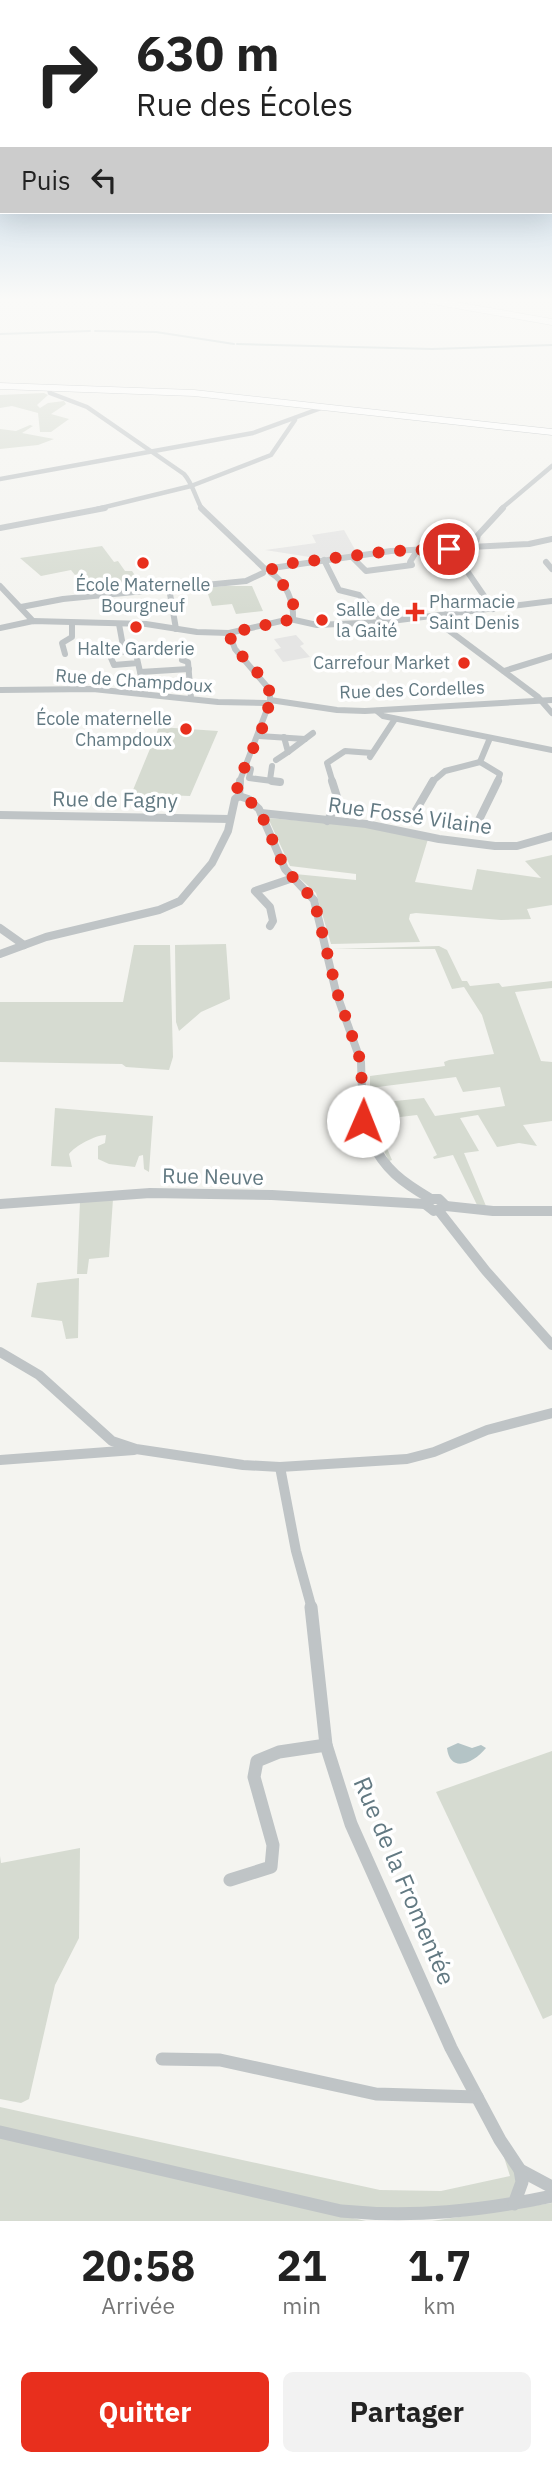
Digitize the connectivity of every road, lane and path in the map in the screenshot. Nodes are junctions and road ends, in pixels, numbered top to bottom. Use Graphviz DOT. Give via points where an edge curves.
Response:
graph roads {
  1 [pos="78,404"];
  2 [pos="290,404"];
  3 [pos="324,407"];
  4 [pos="295,420"];
  5 [pos="552,433"];
  6 [pos="152,452"];
  7 [pos="552,466"];
  8 [pos="0,479"];
  9 [pos="191,486"];
  10 [pos="0,528"];
  11 [pos="552,539"];
  12 [pos="474,547"];
  13 [pos="418,550"];
  14 [pos="352,557"];
  15 [pos="324,560"];
  16 [pos="549,562"];
  17 [pos="552,569"];
  18 [pos="268,571"];
  19 [pos="0,586"];
  20 [pos="169,589"];
  21 [pos="552,601"];
  22 [pos="21,607"];
  23 [pos="493,609"];
  24 [pos="431,617"];
  25 [pos="293,619"];
  26 [pos="33,621"];
  27 [pos="383,622"];
  28 [pos="119,624"];
  29 [pos="72,625"];
  30 [pos="0,628"];
  31 [pos="176,629"];
  32 [pos="229,633"];
  33 [pos="131,651"];
  34 [pos="65,654"];
  35 [pos="552,656"];
  36 [pos="182,660"];
  37 [pos="138,663"];
  38 [pos="189,669"];
  39 [pos="504,671"];
  40 [pos="140,672"];
  41 [pos="0,690"];
  42 [pos="145,694"];
  43 [pos="191,698"];
  44 [pos="552,700"];
  45 [pos="541,701"];
  46 [pos="270,702"];
  47 [pos="377,710"];
  48 [pos="552,713"];
  49 [pos="394,719"];
  50 [pos="313,733"];
  51 [pos="262,736"];
  52 [pos="284,737"];
  53 [pos="490,738"];
  54 [pos="305,739"];
  55 [pos="552,750"];
  56 [pos="288,752"];
  57 [pos="480,762"];
  58 [pos="248,768"];
  59 [pos="270,780"];
  60 [pos="280,782"];
  61 [pos="239,796"];
  62 [pos="261,813"];
  63 [pos="0,815"];
  64 [pos="416,817"];
  65 [pos="230,819"];
  66 [pos="327,821"];
  67 [pos="466,827"];
  68 [pos="552,836"];
  69 [pos="293,878"];
  70 [pos="270,926"];
  71 [pos="0,928"];
  72 [pos="24,945"];
  73 [pos="0,954"];
  74 [pos="428,1201"];
  75 [pos="0,1204"];
  76 [pos="442,1208"];
  77 [pos="552,1211"];
  78 [pos="552,1345"];
  79 [pos="0,1352"];
  80 [pos="552,1413"];
  81 [pos="108,1438"];
  82 [pos="136,1449"];
  83 [pos="100,1454"];
  84 [pos="0,1460"];
  85 [pos="280,1467"];
  86 [pos="326,1745"];
  87 [pos="230,1880"];
  88 [pos="162,2059"];
  89 [pos="477,2097"];
  90 [pos="0,2132"];
  91 [pos="520,2170"];
  92 [pos="552,2187"];
  93 [pos="552,2196"];
  94 [pos="514,2204"];
  1 -- 6 [label="street"];
  2 -- 3 [label="main road"];
  3 -- 4 [label="street"];
  3 -- 5 [label="main road"];
  4 -- 6 [label="street" via="253,433"];
  4 -- 9 [label="street" via="271,456"];
  6 -- 8 [label="street"];
  6 -- 9 [label="street" via="187,477"];
  7 -- 12 [label="street" via="489,518"];
  9 -- 10 [label="street"];
  9 -- 18 [label="street" via="202,510"];
  11 -- 12 [label="street"];
  12 -- 13 [label="street"];
  12 -- 23 [label="street" via="467,571"];
  13 -- 14 [label="street"];
  13 -- 14 [label="street" via="412,565 366,571"];
  14 -- 15 [label="street"];
  15 -- 18 [label="street"];
  15 -- 27 [label="street" via="339,590 359,595"];
  16 -- 17 [label="street"];
  18 -- 20 [label="street" via="246,581"];
  18 -- 25 [label="street" via="281,581 294,606"];
  19 -- 22 [label="street"];
  20 -- 22 [label="street"];
  20 -- 31 [label="street"];
  21 -- 23 [label="street"];
  22 -- 26 [label="street"];
  23 -- 24 [label="street"];
  24 -- 27 [label="street"];
  24 -- 39 [label="street"];
  25 -- 27 [label="street" via="317,625"];
  25 -- 32 [label="street"];
  26 -- 29 [label="street"];
  26 -- 30 [label="street"];
  28 -- 29 [label="street"];
  28 -- 31 [label="street"];
  28 -- 33 [label="street" via="123,646"];
  29 -- 34 [label="street" via="72,637 62,643"];
  31 -- 32 [label="street"];
  32 -- 46 [label="street" via="235,649 270,690"];
  33 -- 37 [label="street"];
  33 -- 37 [label="street" via="109,653 111,663"];
  35 -- 39 [label="street"];
  36 -- 38 [label="street" via="188,662"];
  37 -- 40 [label="street"];
  38 -- 40 [label="street"];
  38 -- 43 [label="street"];
  39 -- 45 [label="street"];
  40 -- 42 [label="street"];
  41 -- 42 [label="street, Rue de Champdoux" via="93,689"];
  42 -- 43 [label="street, Rue de Champdoux"];
  43 -- 46 [label="street, Rue de Champdoux"];
  44 -- 45 [label="street, Rue des Cordelles"];
  45 -- 47 [label="street, Rue des Cordelles"];
  45 -- 48 [label="street"];
  46 -- 47 [label="street, Rue des Cordelles"];
  46 -- 51 [label="street"];
  47 -- 49 [label="street"];
  49 -- 53 [label="street"];
  49 -- 66 [label="street" via="371,755 345,751 327,763 339,803"];
  50 -- 54 [label="street"];
  51 -- 52 [label="street"];
  51 -- 58 [label="street"];
  52 -- 54 [label="street"];
  52 -- 56 [label="street"];
  53 -- 55 [label="street"];
  53 -- 57 [label="street"];
  54 -- 56 [label="street"];
  56 -- 59 [label="street" via="274,763"];
  57 -- 64 [label="street" via="438,774"];
  57 -- 67 [label="street" via="500,777 475,828"];
  58 -- 59 [label="street" via="249,778"];
  58 -- 61 [label="street" via="237,789"];
  59 -- 60 [label="street"];
  61 -- 62 [label="street"];
  61 -- 65 [label="street"];
  62 -- 66 [label="street, Rue Fossé Vilaine"];
  62 -- 69 [label="street" via="281,862"];
  63 -- 65 [label="street, Rue de Fagny"];
  65 -- 72 [label="street" via="212,863 180,901"];
  66 -- 68 [label="street, Rue Fossé Vilaine" via="495,846 517,846"];
  69 -- 70 [label="street" via="255,891 270,907 274,921"];
  69 -- 74 [label="street" via="317,908 339,1000 361,1062 363,1121 370,1138 398,1180"];
  71 -- 72 [label="street"];
  72 -- 73 [label="street"];
  74 -- 75 [label="street, Rue Neuve" via="150,1193"];
  74 -- 76 [label="street" via="428,1208"];
  76 -- 77 [label="street"];
  76 -- 78 [label="street" via="485,1271"];
  79 -- 81 [label="street" via="39,1374"];
  80 -- 85 [label="street" via="407,1459"];
  81 -- 82 [label="street"];
  81 -- 83 [label="street" via="107,1449"];
  82 -- 83 [label="street"];
  82 -- 85 [label="street"];
  83 -- 84 [label="street"];
  85 -- 86 [label="street, Rue de la Fromentée" via="313,1614"];
  86 -- 87 [label="street" via="257,1760 254,1781 273,1845 271,1867"];
  86 -- 89 [label="street, Rue de la Fromentée" via="351,1824 426,1995"];
  88 -- 89 [label="street" via="220,2060 376,2094"];
  89 -- 91 [label="street, Rue de la Fromentée"];
  90 -- 94 [label="street" via="341,2211 418,2217"];
  91 -- 92 [label="street, Rue de la Fromentée"];
  91 -- 94 [label="street" via="522,2182"];
  93 -- 94 [label="street"];
}
